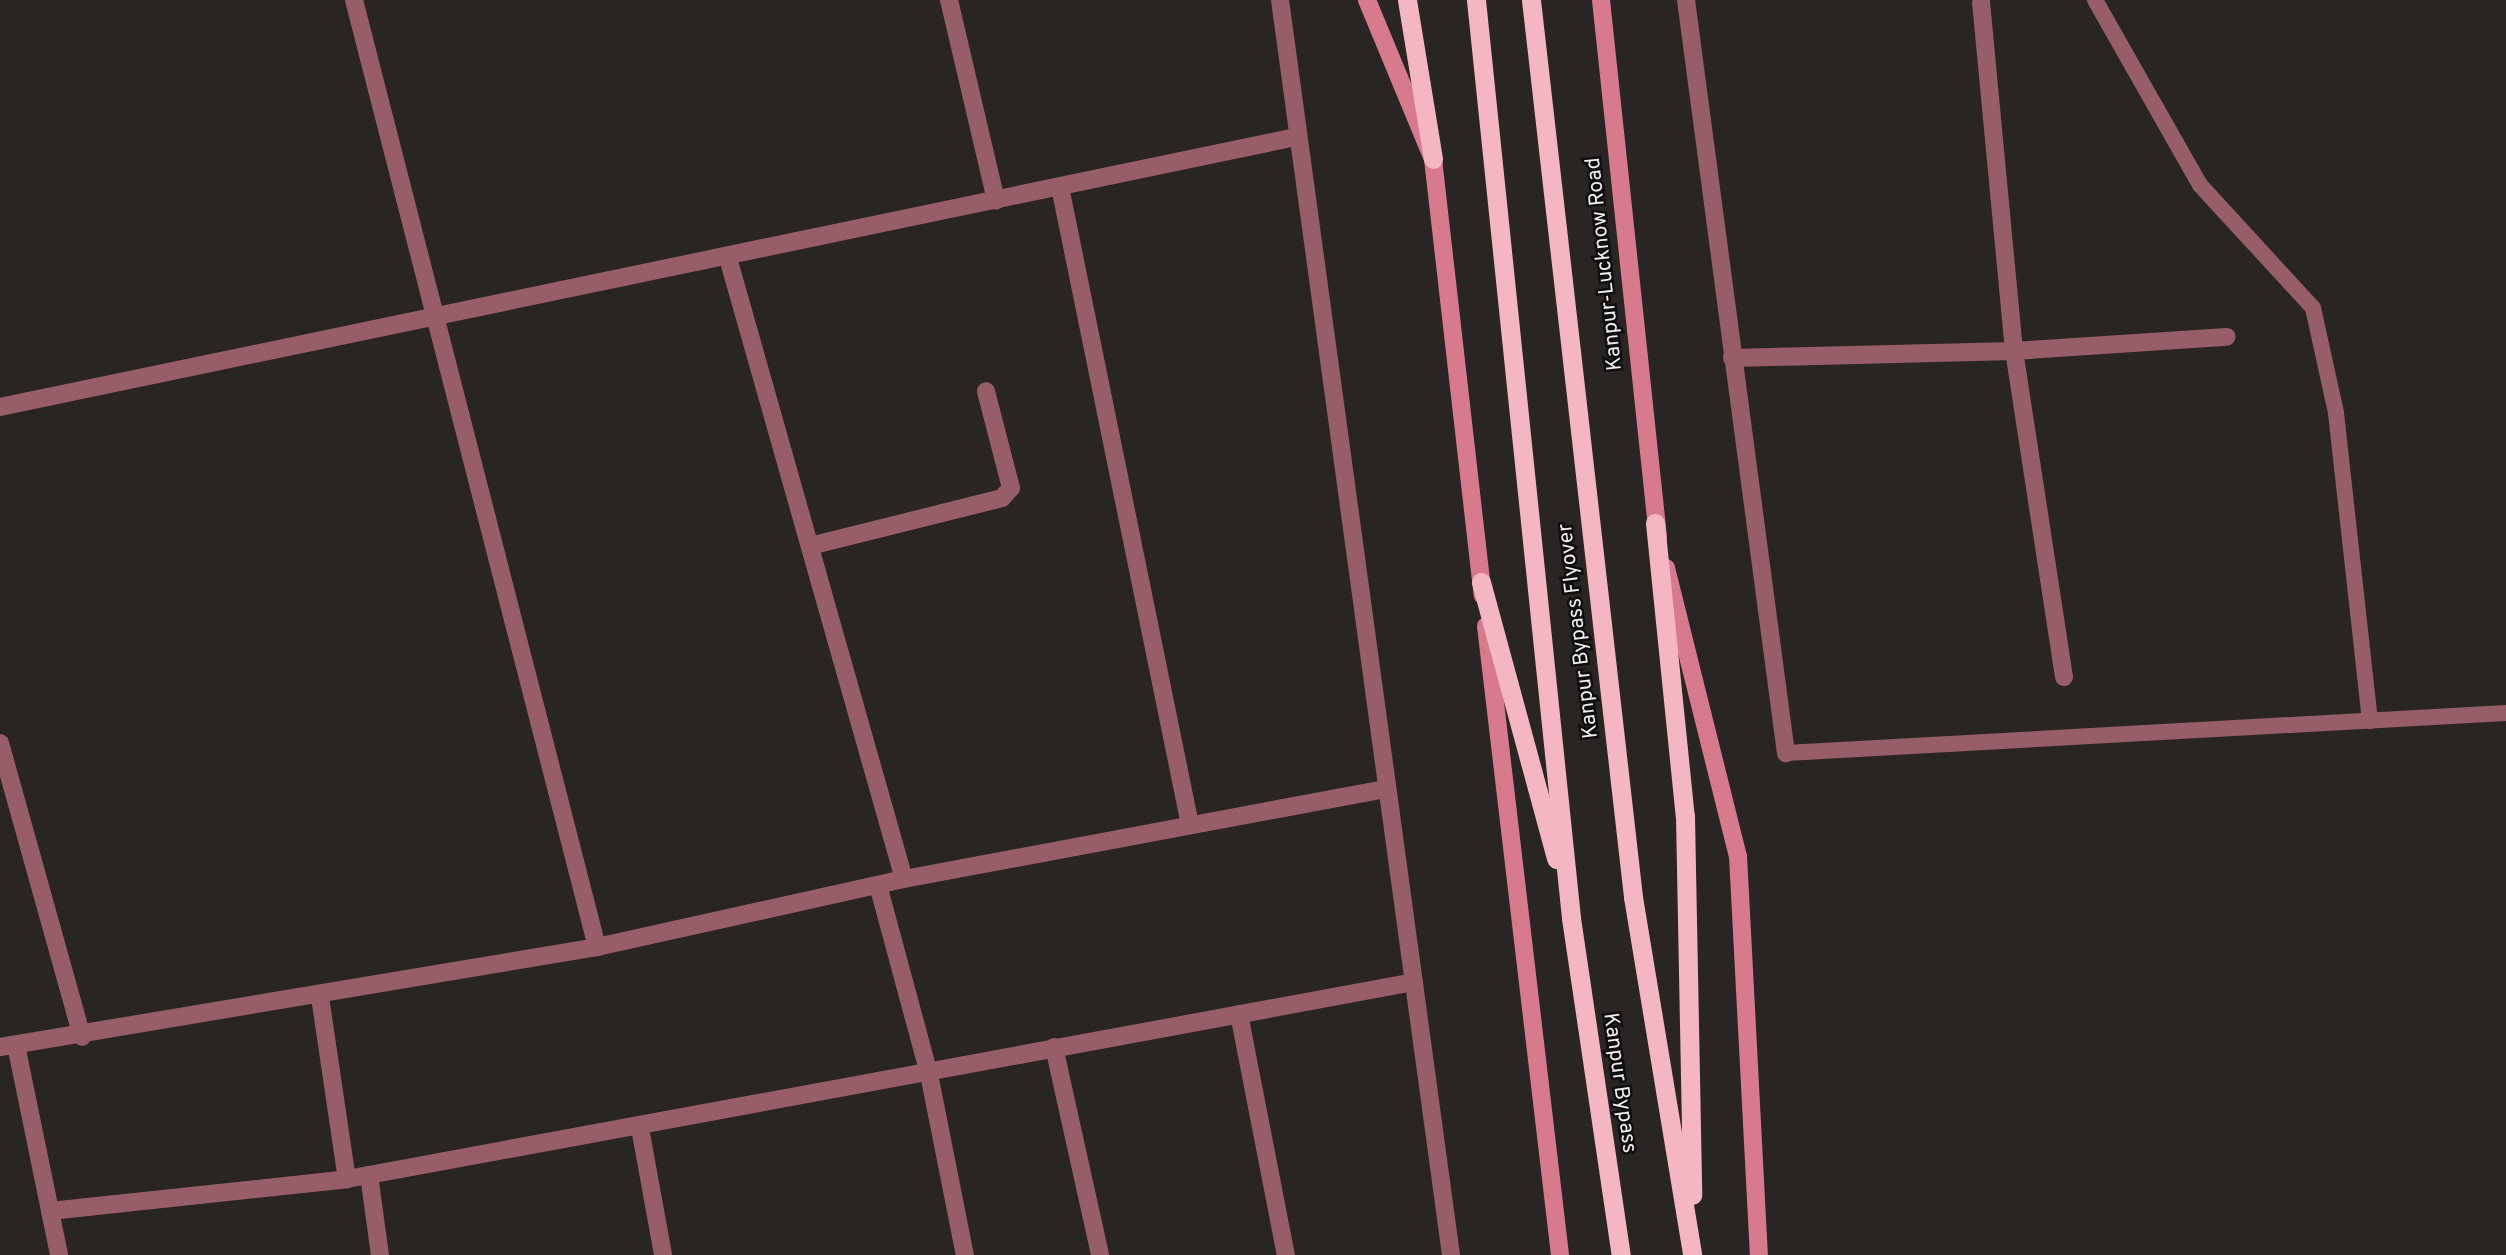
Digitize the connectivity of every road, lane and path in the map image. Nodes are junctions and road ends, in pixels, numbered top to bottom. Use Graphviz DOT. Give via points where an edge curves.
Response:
graph roads {
  1 [pos="354,0"];
  2 [pos="948,0"];
  3 [pos="1280,0"];
  4 [pos="1367,0"];
  5 [pos="1407,0"];
  6 [pos="1476,0"];
  7 [pos="1531,0"];
  8 [pos="1601,0"];
  9 [pos="1686,0"];
  10 [pos="2095,0"];
  11 [pos="1981,3"];
  12 [pos="1296,137"];
  13 [pos="1433,159"];
  14 [pos="1060,187"];
  15 [pos="996,201"];
  16 [pos="728,258"];
  17 [pos="434,321"];
  18 [pos="2227,337"];
  19 [pos="2014,351"];
  20 [pos="1732,358"];
  21 [pos="986,391"];
  22 [pos="0,407"];
  23 [pos="1655,523"];
  24 [pos="810,546"];
  25 [pos="1481,582"];
  26 [pos="2064,677"];
  27 [pos="2506,713"];
  28 [pos="2370,721"];
  29 [pos="0,743"];
  30 [pos="1786,753"];
  31 [pos="1385,789"];
  32 [pos="1190,825"];
  33 [pos="904,879"];
  34 [pos="878,885"];
  35 [pos="1572,918"];
  36 [pos="597,947"];
  37 [pos="1414,982"];
  38 [pos="320,997"];
  39 [pos="1239,1014"];
  40 [pos="82,1037"];
  41 [pos="8,1046"];
  42 [pos="1054,1047"];
  43 [pos="929,1074"];
  44 [pos="640,1128"];
  45 [pos="369,1175"];
  46 [pos="347,1179"];
  47 [pos="50,1212"];
  48 [pos="59,1255"];
  49 [pos="380,1255"];
  50 [pos="663,1255"];
  51 [pos="965,1255"];
  52 [pos="1100,1255"];
  53 [pos="1286,1255"];
  54 [pos="1451,1255"];
  55 [pos="1560,1255"];
  56 [pos="1622,1255"];
  57 [pos="1692,1255"];
  58 [pos="1759,1255"];
  1 -- 17 [label="street"];
  2 -- 15 [label="street"];
  3 -- 12 [label="street"];
  4 -- 13 [label="main road"];
  5 -- 13 [label="highway"];
  6 -- 35 [label="highway, Kanpur Bypass Flyover"];
  7 -- 57 [label="highway, Kanpur Bypass Flyover" via="1633,897"];
  8 -- 23 [label="main road, Kanpur-Lucknow Road"];
  9 -- 20 [label="street"];
  10 -- 28 [label="lane" via="2200,185 2313,308 2336,413"];
  11 -- 19 [label="street"];
  12 -- 14 [label="street"];
  12 -- 31 [label="street"];
  13 -- 25 [label="main road"];
  14 -- 15 [label="street"];
  14 -- 32 [label="street"];
  15 -- 16 [label="street"];
  16 -- 17 [label="street"];
  16 -- 24 [label="street"];
  17 -- 22 [label="street"];
  17 -- 36 [label="street"];
  18 -- 19 [label="street"];
  19 -- 20 [label="street"];
  19 -- 26 [label="street"];
  20 -- 30 [label="street"];
  21 -- 24 [label="street" via="1011,488 1002,498"];
  23 -- 57 [label="highway" via="1685,816"];
  23 -- 58 [label="main road, Kanpur-Lucknow Road" via="1738,856"];
  24 -- 33 [label="street"];
  25 -- 35 [label="highway"];
  25 -- 55 [label="main road"];
  27 -- 28 [label="lane"];
  28 -- 30 [label="lane"];
  29 -- 40 [label="street"];
  31 -- 32 [label="street"];
  31 -- 37 [label="street"];
  32 -- 33 [label="street"];
  33 -- 34 [label="street"];
  34 -- 36 [label="street"];
  34 -- 43 [label="street"];
  35 -- 56 [label="highway, Kanpur Bypass"];
  36 -- 38 [label="street"];
  37 -- 39 [label="street"];
  37 -- 54 [label="street"];
  38 -- 40 [label="street"];
  38 -- 46 [label="street"];
  39 -- 42 [label="street"];
  39 -- 53 [label="street"];
  40 -- 41 [label="street"];
  41 -- 47 [label="street"];
  42 -- 43 [label="street"];
  42 -- 52 [label="street"];
  43 -- 44 [label="street"];
  43 -- 51 [label="street"];
  44 -- 45 [label="street"];
  44 -- 50 [label="street"];
  45 -- 46 [label="street"];
  45 -- 49 [label="street"];
  46 -- 47 [label="street"];
  47 -- 48 [label="street"];
}
